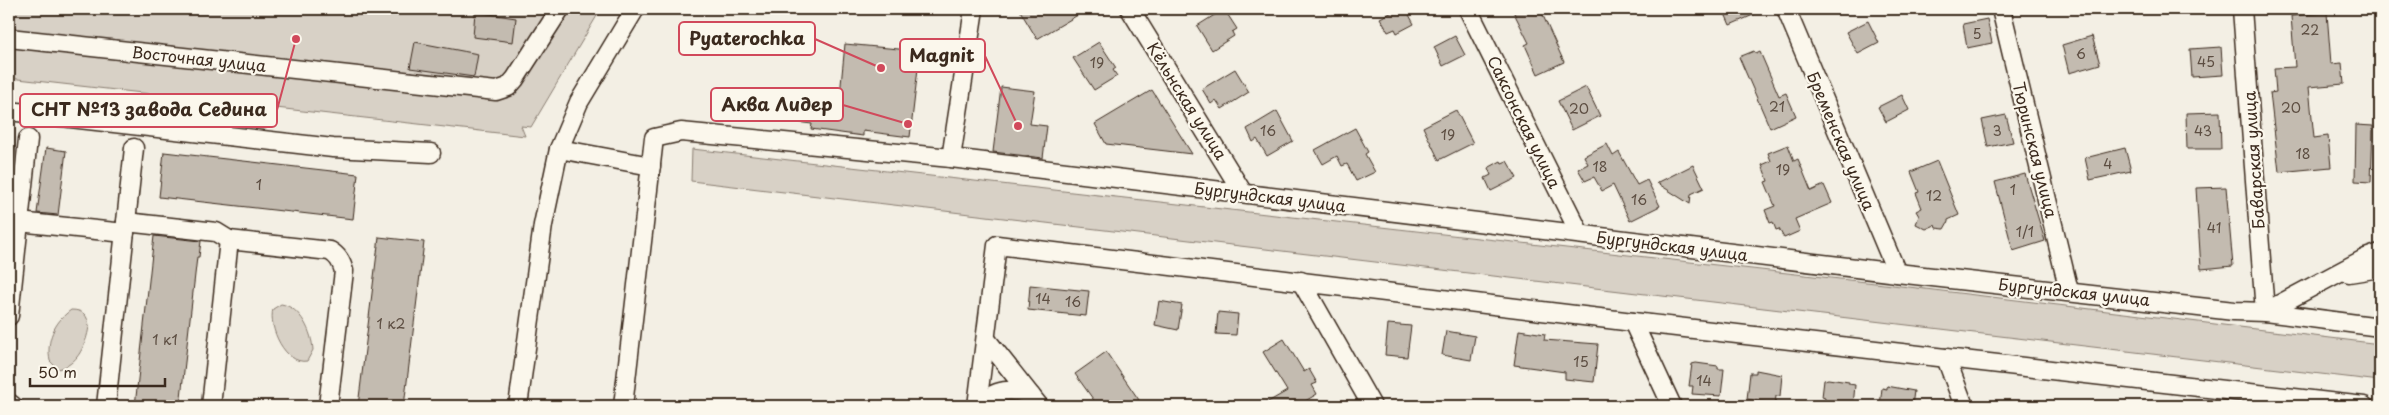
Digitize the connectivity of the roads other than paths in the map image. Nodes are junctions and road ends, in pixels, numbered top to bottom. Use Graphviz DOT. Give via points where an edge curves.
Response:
graph roads {
  1 [pos="560,9"];
  2 [pos="635,9"];
  3 [pos="974,9"];
  4 [pos="1130,9"];
  5 [pos="1468,9"];
  6 [pos="1786,9"];
  7 [pos="2001,9"];
  8 [pos="2242,9"];
  9 [pos="9,38"];
  10 [pos="9,111"];
  11 [pos="28,139"];
  12 [pos="134,148"];
  13 [pos="558,149"];
  14 [pos="431,153"];
  15 [pos="951,158"];
  16 [pos="651,166"];
  17 [pos="1243,193"];
  18 [pos="14,222"];
  19 [pos="126,227"];
  20 [pos="1580,234"];
  21 [pos="229,240"];
  22 [pos="2380,253"];
  23 [pos="2380,268"];
  24 [pos="1897,273"];
  25 [pos="2330,277"];
  26 [pos="1301,281"];
  27 [pos="2069,291"];
  28 [pos="2265,312"];
  29 [pos="9,316"];
  30 [pos="1633,322"];
  31 [pos="2380,327"];
  32 [pos="986,339"];
  33 [pos="1946,358"];
  34 [pos="1035,401"];
  35 [pos="2274,401"];
  36 [pos="9,403"];
  37 [pos="13,406"];
  38 [pos="106,406"];
  39 [pos="211,406"];
  40 [pos="328,406"];
  41 [pos="518,406"];
  42 [pos="623,406"];
  43 [pos="977,406"];
  44 [pos="982,406"];
  45 [pos="1372,406"];
  46 [pos="1672,406"];
  47 [pos="1964,406"];
  48 [pos="2364,406"];
  1 -- 9 [label="street, Восточная улица" via="515,79 508,87 496,91"];
  2 -- 13 [label="street" via="578,102"];
  3 -- 15 [label="street"];
  4 -- 17 [label="street, Кёльнская улица"];
  5 -- 20 [label="street, Саксонская улица"];
  6 -- 24 [label="street, Бременская улица"];
  7 -- 27 [label="street, Тюринская улица"];
  8 -- 28 [label="street, Баварская улица"];
  10 -- 14 [label="street" via="334,148"];
  11 -- 18 [label="street"];
  12 -- 19 [label="street"];
  13 -- 16 [label="street"];
  13 -- 41 [label="street" via="543,225"];
  15 -- 16 [label="street, Бургундская улица" via="681,132 654,138"];
  15 -- 17 [label="street, Бургундская улица"];
  16 -- 42 [label="street"];
  17 -- 20 [label="street, Бургундская улица"];
  18 -- 19 [label="street"];
  18 -- 29 [label="street"];
  19 -- 21 [label="street" via="216,232"];
  19 -- 38 [label="street"];
  20 -- 24 [label="street, Бургундская улица"];
  21 -- 39 [label="street"];
  21 -- 40 [label="street" via="330,251 341,262 344,271"];
  22 -- 25 [label="street"];
  23 -- 25 [label="street"];
  24 -- 27 [label="street, Бургундская улица"];
  25 -- 28 [label="street"];
  26 -- 30 [label="street"];
  26 -- 32 [label="street" via="997,245"];
  26 -- 45 [label="street"];
  27 -- 28 [label="street, Бургундская улица"];
  28 -- 31 [label="street, Бургундская улица"];
  30 -- 33 [label="street"];
  30 -- 46 [label="street"];
  32 -- 34 [label="street"];
  32 -- 43 [label="street"];
  33 -- 35 [label="street"];
  33 -- 47 [label="street"];
  34 -- 44 [label="street" via="1020,390 1007,390 995,394"];
  35 -- 48 [label="street"];
  36 -- 37 [label="street"];
}
